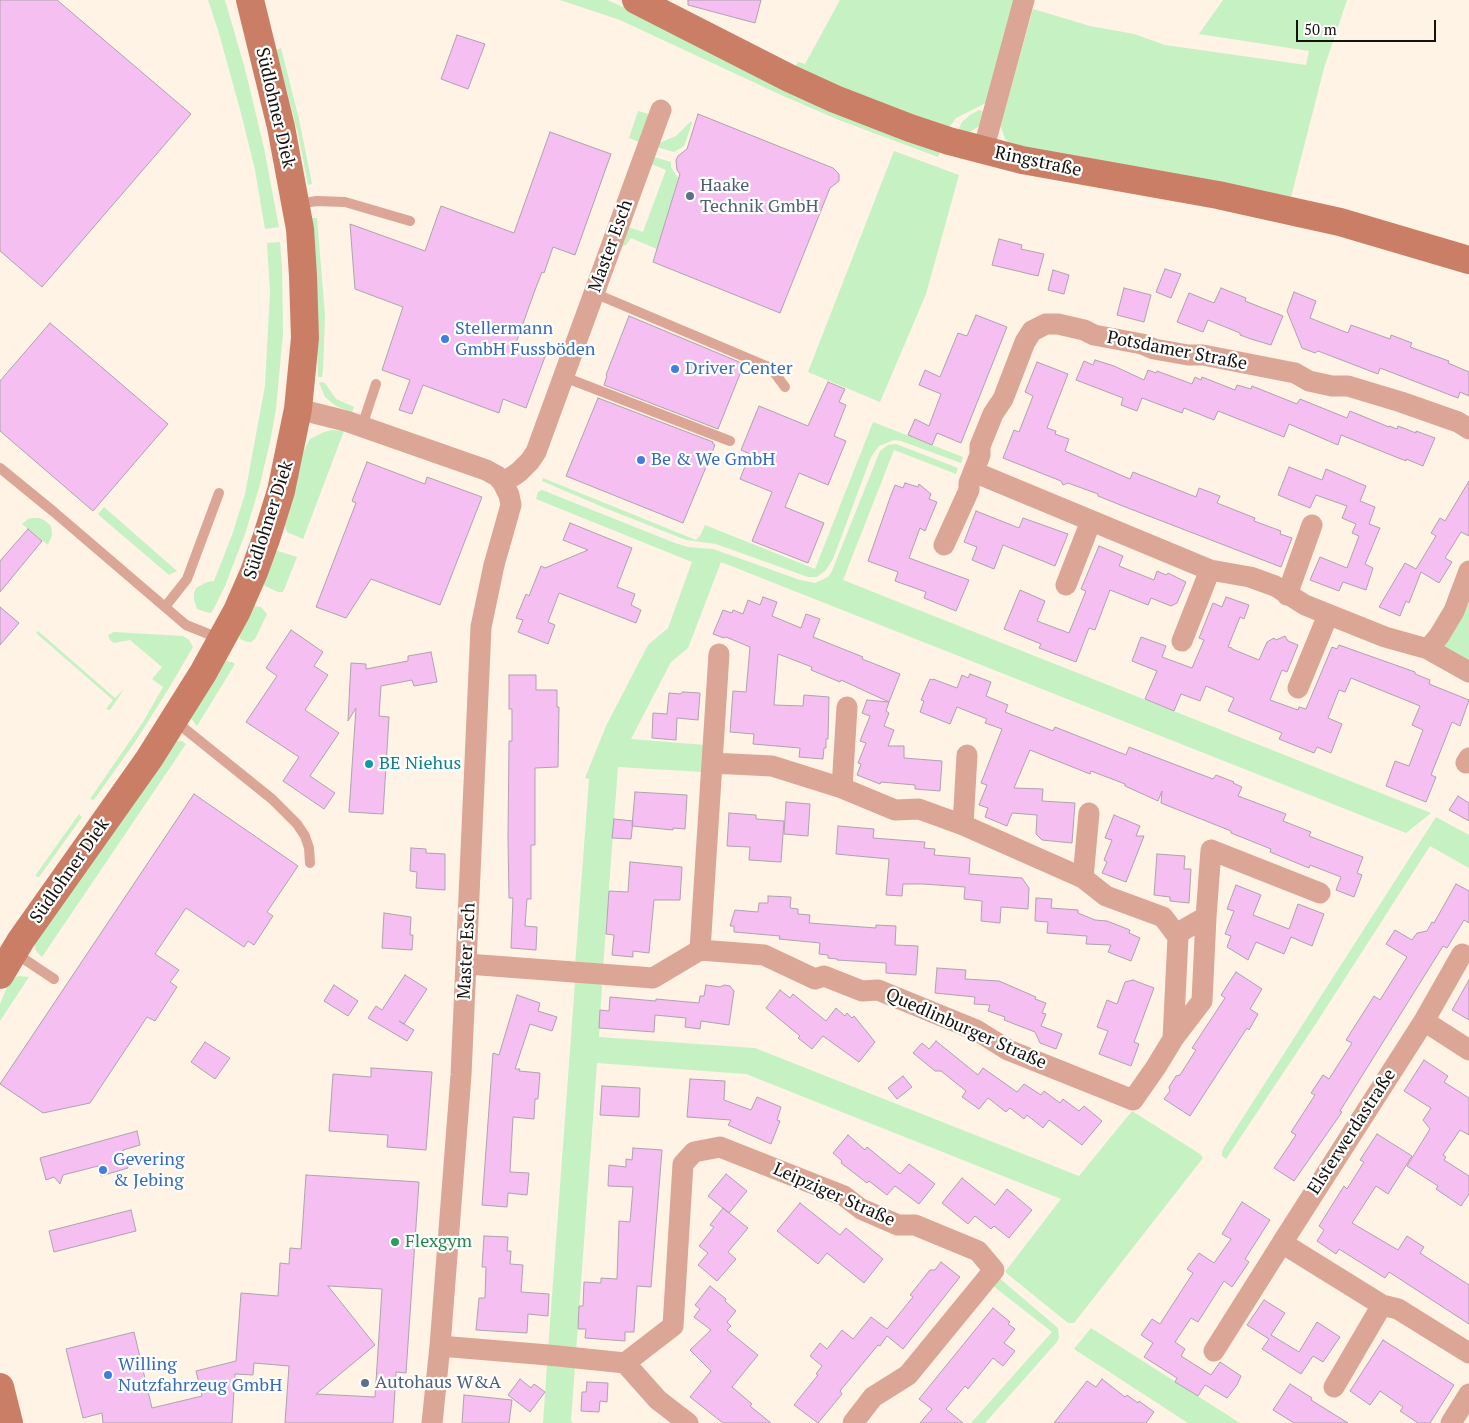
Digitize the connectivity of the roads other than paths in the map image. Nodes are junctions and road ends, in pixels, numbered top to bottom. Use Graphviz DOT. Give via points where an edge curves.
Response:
graph roads {
  1 [pos="250,0"];
  2 [pos="636,0"];
  3 [pos="1024,0"];
  4 [pos="661,110"];
  5 [pos="983,151"];
  6 [pos="296,204"];
  7 [pos="410,221"];
  8 [pos="1467,260"];
  9 [pos="594,293"];
  10 [pos="564,376"];
  11 [pos="376,384"];
  12 [pos="785,387"];
  13 [pos="298,409"];
  14 [pos="362,426"];
  15 [pos="1469,429"];
  16 [pos="730,440"];
  17 [pos="0,468"];
  18 [pos="974,472"];
  19 [pos="503,483"];
  20 [pos="219,493"];
  21 [pos="1092,521"];
  22 [pos="1312,526"];
  23 [pos="944,545"];
  24 [pos="1210,570"];
  25 [pos="1469,571"];
  26 [pos="1066,585"];
  27 [pos="1288,594"];
  28 [pos="165,607"];
  29 [pos="1328,614"];
  30 [pos="222,640"];
  31 [pos="1182,641"];
  32 [pos="1428,649"];
  33 [pos="720,654"];
  34 [pos="1469,672"];
  35 [pos="1298,688"];
  36 [pos="847,707"];
  37 [pos="174,721"];
  38 [pos="967,755"];
  39 [pos="712,763"];
  40 [pos="842,788"];
  41 [pos="1090,813"];
  42 [pos="963,825"];
  43 [pos="310,863"];
  44 [pos="1083,878"];
  45 [pos="1320,893"];
  46 [pos="1206,917"];
  47 [pos="1176,934"];
  48 [pos="700,950"];
  49 [pos="1462,954"];
  50 [pos="467,964"];
  51 [pos="4,967"];
  52 [pos="54,979"];
  53 [pos="1424,1021"];
  54 [pos="1173,1039"];
  55 [pos="1469,1050"];
  56 [pos="1282,1243"];
  57 [pos="1382,1305"];
  58 [pos="440,1346"];
  59 [pos="1214,1352"];
  60 [pos="1469,1352"];
  61 [pos="625,1363"];
  62 [pos="0,1386"];
  63 [pos="1334,1387"];
  64 [pos="1469,1394"];
  65 [pos="9,1423"];
  66 [pos="432,1423"];
  67 [pos="688,1423"];
  68 [pos="853,1423"];
  69 [pos="1451,1423"];
  1 -- 6 [label="street, Südlohner Diek"];
  2 -- 5 [label="street, Ringstraße" via="835,99"];
  3 -- 5 [label="street"];
  4 -- 9 [label="street, Master Esch"];
  5 -- 8 [label="street, Ringstraße" via="1218,195 1321,218"];
  6 -- 7 [label="lane" via="345,202"];
  6 -- 13 [label="street, Südlohner Diek" via="305,314"];
  9 -- 10 [label="street, Master Esch"];
  9 -- 12 [label="lane" via="771,368"];
  10 -- 16 [label="lane"];
  10 -- 19 [label="street, Master Esch" via="536,452 519,472"];
  11 -- 14 [label="lane"];
  13 -- 14 [label="street"];
  13 -- 30 [label="street, Südlohner Diek" via="281,491 266,539"];
  14 -- 19 [label="street" via="486,470"];
  15 -- 18 [label="street, Potsdamer Straße" via="1458,422 1348,386 1332,386 1309,381 1295,373 1154,349 1084,330 1046,324 1032,331 1025,342 980,446"];
  17 -- 28 [label="lane"];
  18 -- 21 [label="street"];
  18 -- 23 [label="street, Potsdamer Straße"];
  19 -- 50 [label="street, Master Esch" via="511,505 481,627"];
  20 -- 28 [label="lane" via="186,579"];
  21 -- 24 [label="street"];
  21 -- 26 [label="street"];
  22 -- 27 [label="street"];
  24 -- 27 [label="street" via="1250,577"];
  24 -- 31 [label="street"];
  25 -- 32 [label="street" via="1454,612"];
  27 -- 29 [label="street" via="1304,605"];
  28 -- 30 [label="lane" via="186,625"];
  29 -- 32 [label="street" via="1385,637"];
  29 -- 35 [label="street"];
  30 -- 37 [label="street, Südlohner Diek"];
  32 -- 34 [label="street"];
  33 -- 39 [label="street"];
  36 -- 40 [label="street"];
  37 -- 43 [label="lane" via="272,799 297,824 309,848"];
  37 -- 51 [label="street, Südlohner Diek"];
  38 -- 42 [label="street"];
  39 -- 40 [label="street" via="772,766"];
  39 -- 48 [label="street"];
  40 -- 42 [label="street" via="895,810 919,809"];
  41 -- 44 [label="street"];
  42 -- 44 [label="street"];
  44 -- 47 [label="street" via="1106,896 1163,917"];
  45 -- 46 [label="street, Quedlinburger Straße" via="1211,850"];
  46 -- 47 [label="street"];
  46 -- 54 [label="street, Quedlinburger Straße" via="1202,1001"];
  47 -- 54 [label="street, Quedlinburger Straße"];
  48 -- 50 [label="street" via="653,978"];
  48 -- 54 [label="street, Quedlinburger Straße" via="764,955 815,979 824,976 862,991 878,990 976,1030 1008,1050 1133,1100"];
  49 -- 53 [label="street, Elsterwerdastraße"];
  50 -- 58 [label="street, Master Esch"];
  51 -- 52 [label="lane"];
  53 -- 55 [label="street"];
  53 -- 56 [label="street, Elsterwerdastraße"];
  56 -- 57 [label="street"];
  56 -- 59 [label="street, Elsterwerdastraße"];
  57 -- 60 [label="street" via="1398,1309"];
  57 -- 63 [label="street"];
  58 -- 61 [label="street"];
  58 -- 66 [label="street, Master Esch"];
  61 -- 67 [label="street" via="658,1400"];
  61 -- 68 [label="street, Leipziger Straße" via="673,1326 683,1164 694,1152 720,1148 844,1196 861,1209 898,1225 915,1225 978,1251 994,1270 908,1375 873,1397"];
  62 -- 65 [label="street"];
  64 -- 69 [label="street"];
}
